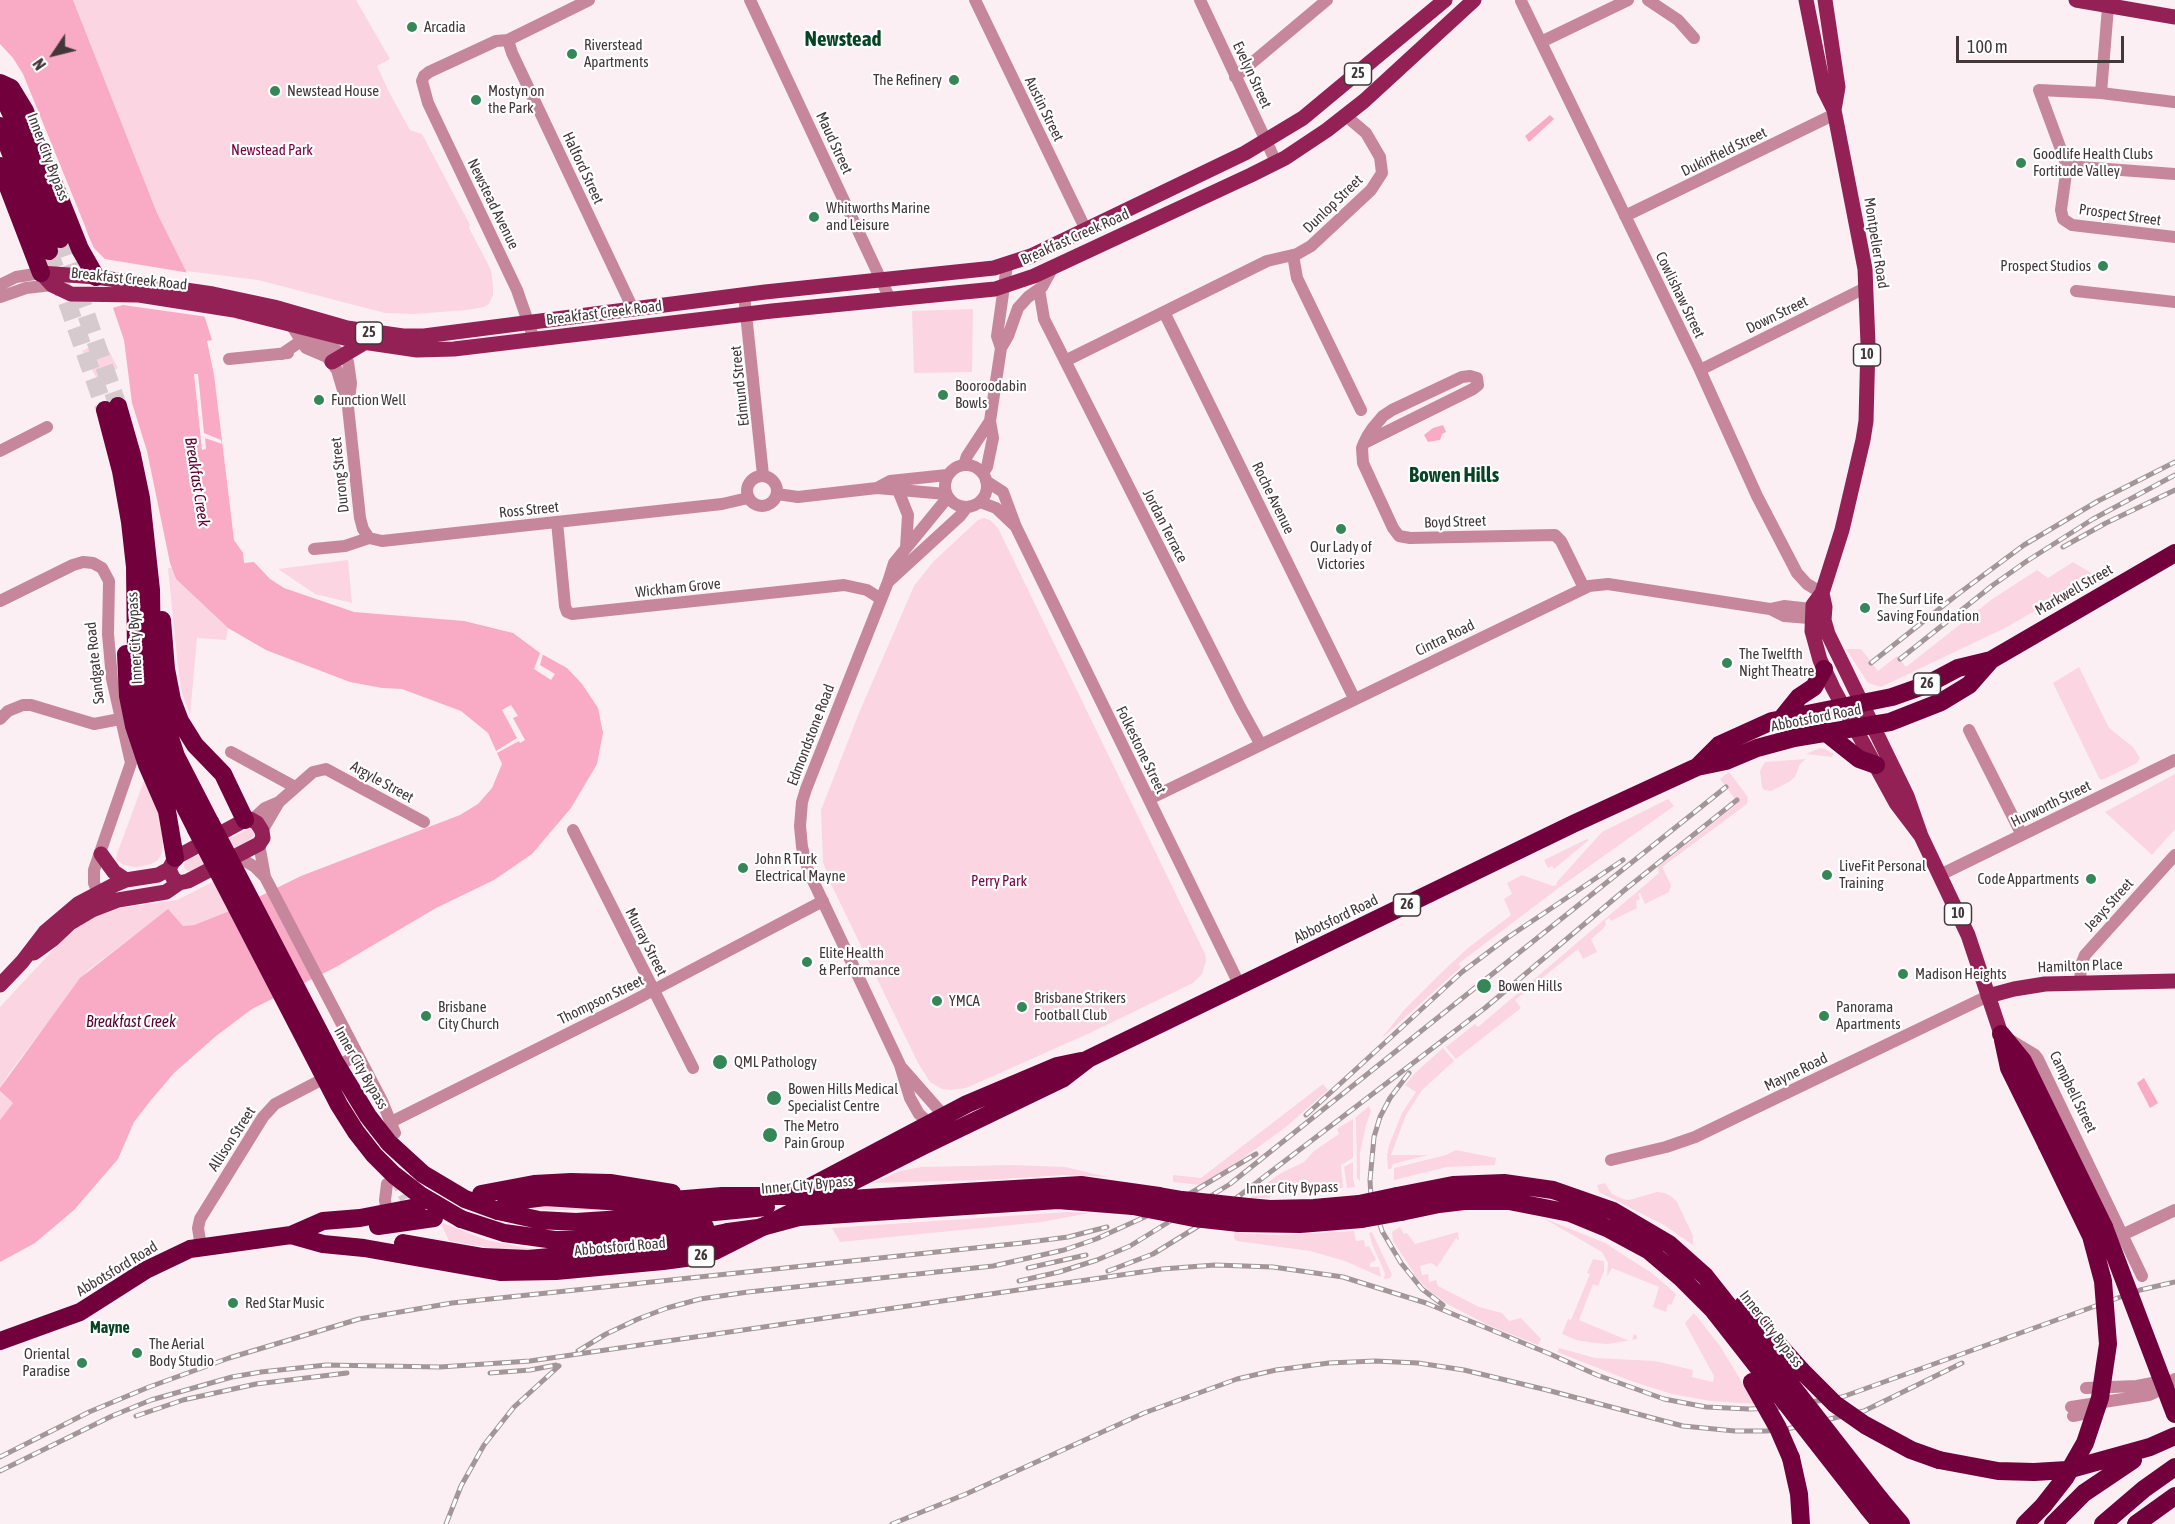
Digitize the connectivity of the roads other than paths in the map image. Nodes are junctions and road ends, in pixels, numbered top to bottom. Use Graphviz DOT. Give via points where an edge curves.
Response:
graph roads {
  1 [pos="589,0"];
  2 [pos="750,0"];
  3 [pos="975,0"];
  4 [pos="1200,0"];
  5 [pos="1327,0"];
  6 [pos="1445,0"];
  7 [pos="1474,0"];
  8 [pos="1628,0"];
  9 [pos="1648,0"];
  10 [pos="1806,0"];
  11 [pos="1825,0"];
  12 [pos="2076,0"];
  13 [pos="1521,1"];
  14 [pos="2108,7"];
  15 [pos="2175,17"];
  16 [pos="1694,38"];
  17 [pos="508,40"];
  18 [pos="1541,42"];
  19 [pos="1235,76"];
  20 [pos="0,83"];
  21 [pos="0,90"];
  22 [pos="2101,93"];
  23 [pos="2174,102"];
  24 [pos="1835,112"];
  25 [pos="1346,116"];
  26 [pos="0,126"];
  27 [pos="1266,141"];
  28 [pos="1276,162"];
  29 [pos="2067,166"];
  30 [pos="0,167"];
  31 [pos="2175,174"];
  32 [pos="1625,216"];
  33 [pos="1086,230"];
  34 [pos="2175,237"];
  35 [pos="1293,255"];
  36 [pos="1007,265"];
  37 [pos="1053,267"];
  38 [pos="46,279"];
  39 [pos="882,280"];
  40 [pos="0,285"];
  41 [pos="98,286"];
  42 [pos="1003,287"];
  43 [pos="1867,287"];
  44 [pos="1039,289"];
  45 [pos="2076,291"];
  46 [pos="744,295"];
  47 [pos="0,297"];
  48 [pos="890,299"];
  49 [pos="215,301"];
  50 [pos="2175,302"];
  51 [pos="633,309"];
  52 [pos="1164,312"];
  53 [pos="747,314"];
  54 [pos="529,321"];
  55 [pos="290,323"];
  56 [pos="534,339"];
  57 [pos="364,343"];
  58 [pos="305,345"];
  59 [pos="1001,348"];
  60 [pos="230,359"];
  61 [pos="338,359"];
  62 [pos="1065,361"];
  63 [pos="1700,370"];
  64 [pos="1361,410"];
  65 [pos="990,421"];
  66 [pos="47,427"];
  67 [pos="1364,443"];
  68 [pos="0,451"];
  69 [pos="964,465"];
  70 [pos="763,475"];
  71 [pos="947,475"];
  72 [pos="984,477"];
  73 [pos="877,488"];
  74 [pos="898,490"];
  75 [pos="777,494"];
  76 [pos="947,495"];
  77 [pos="748,498"];
  78 [pos="980,502"];
  79 [pos="967,507"];
  80 [pos="557,522"];
  81 [pos="1016,527"];
  82 [pos="369,538"];
  83 [pos="906,548"];
  84 [pos="314,549"];
  85 [pos="2175,553"];
  86 [pos="149,567"];
  87 [pos="888,582"];
  88 [pos="1584,588"];
  89 [pos="1822,593"];
  90 [pos="881,599"];
  91 [pos="0,601"];
  92 [pos="1818,615"];
  93 [pos="136,628"];
  94 [pos="1991,660"];
  95 [pos="1824,669"];
  96 [pos="1354,698"];
  97 [pos="1853,706"];
  98 [pos="1782,718"];
  99 [pos="0,719"];
  100 [pos="120,719"];
  101 [pos="1864,727"];
  102 [pos="1969,730"];
  103 [pos="1825,732"];
  104 [pos="1261,745"];
  105 [pos="231,752"];
  106 [pos="2175,760"];
  107 [pos="1876,765"];
  108 [pos="1697,767"];
  109 [pos="295,787"];
  110 [pos="1149,799"];
  111 [pos="279,802"];
  112 [pos="249,820"];
  113 [pos="424,822"];
  114 [pos="203,826"];
  115 [pos="573,830"];
  116 [pos="2022,835"];
  117 [pos="1921,836"];
  118 [pos="261,838"];
  119 [pos="101,854"];
  120 [pos="2175,855"];
  121 [pos="237,856"];
  122 [pos="172,863"];
  123 [pos="1940,875"];
  124 [pos="265,877"];
  125 [pos="126,880"];
  126 [pos="179,883"];
  127 [pos="100,899"];
  128 [pos="823,901"];
  129 [pos="2175,981"];
  130 [pos="2080,983"];
  131 [pos="0,985"];
  132 [pos="1240,986"];
  133 [pos="654,990"];
  134 [pos="1988,996"];
  135 [pos="2001,1034"];
  136 [pos="358,1055"];
  137 [pos="1088,1059"];
  138 [pos="900,1065"];
  139 [pos="693,1068"];
  140 [pos="936,1119"];
  141 [pos="953,1131"];
  142 [pos="2054,1142"];
  143 [pos="1611,1160"];
  144 [pos="387,1184"];
  145 [pos="810,1187"];
  146 [pos="481,1194"];
  147 [pos="667,1197"];
  148 [pos="837,1200"];
  149 [pos="1399,1204"];
  150 [pos="502,1207"];
  151 [pos="420,1210"];
  152 [pos="2175,1210"];
  153 [pos="1244,1215"];
  154 [pos="805,1217"];
  155 [pos="390,1219"];
  156 [pos="291,1234"];
  157 [pos="2122,1234"];
  158 [pos="349,1246"];
  159 [pos="419,1246"];
  160 [pos="201,1247"];
  161 [pos="2142,1276"];
  162 [pos="0,1341"];
  163 [pos="1776,1377"];
  164 [pos="2175,1379"];
  165 [pos="2086,1388"];
  166 [pos="2072,1411"];
  167 [pos="2175,1414"];
  168 [pos="2175,1436"];
  169 [pos="2150,1447"];
  170 [pos="2175,1467"];
  171 [pos="2175,1496"];
  172 [pos="1874,1503"];
  173 [pos="1801,1524"];
  174 [pos="1881,1524"];
  175 [pos="1901,1524"];
  176 [pos="2025,1524"];
  177 [pos="2053,1524"];
  178 [pos="2103,1524"];
  179 [pos="2136,1524"];
  1 -- 17 [label="street"];
  2 -- 39 [label="street, Maud Street"];
  3 -- 33 [label="street, Austin Street"];
  4 -- 19 [label="street, Evelyn Street"];
  5 -- 19 [label="street"];
  6 -- 27 [label="main road, Breakfast Creek Road / 25" via="1303,118"];
  7 -- 25 [label="main road, Breakfast Creek Road / 25"];
  8 -- 18 [label="street"];
  9 -- 16 [label="street" via="1678,20"];
  10 -- 24 [label="main road, Montpelier Road / 10" via="1824,90"];
  11 -- 24 [label="main road, Montpelier Road / 10" via="1838,87"];
  12 -- 14 [label="main road"];
  13 -- 18 [label="street, Cowlishaw Street"];
  14 -- 15 [label="main road"];
  14 -- 22 [label="street"];
  17 -- 51 [label="street, Halford Street"];
  17 -- 54 [label="street, Newstead Avenue" via="495,41 429,72 422,84"];
  18 -- 32 [label="street, Cowlishaw Street"];
  19 -- 27 [label="street, Evelyn Street"];
  20 -- 41 [label="highway" via="11,88 25,111"];
  21 -- 26 [label="highway, Inner City Bypass" via="16,124 55,245"];
  22 -- 23 [label="street"];
  22 -- 29 [label="street" via="2039,90"];
  24 -- 32 [label="street, Dukinfield Street"];
  24 -- 43 [label="main road, Montpelier Road / 10"];
  25 -- 28 [label="main road, Breakfast Creek Road / 25"];
  25 -- 35 [label="street, Dunlop Street" via="1366,134 1380,158 1380,178 1311,246"];
  27 -- 28 [label="street, Evelyn Street"];
  27 -- 33 [label="main road, Breakfast Creek Road / 25"];
  28 -- 37 [label="main road, Breakfast Creek Road / 25"];
  29 -- 31 [label="street"];
  29 -- 34 [label="street, Prospect Street" via="2061,210 2063,219 2072,225"];
  30 -- 38 [label="highway"];
  32 -- 63 [label="street, Cowlishaw Street"];
  33 -- 36 [label="main road, Breakfast Creek Road / 25"];
  35 -- 52 [label="street" via="1267,261"];
  35 -- 64 [label="street" via="1297,278"];
  36 -- 39 [label="main road, Breakfast Creek Road / 25"];
  36 -- 42 [label="street"];
  37 -- 42 [label="main road, Breakfast Creek Road / 25"];
  37 -- 44 [label="street"];
  38 -- 40 [label="street" via="23,275"];
  38 -- 41 [label="main road, Breakfast Creek Road"];
  38 -- 47 [label="street"];
  39 -- 46 [label="main road, Breakfast Creek Road / 25"];
  39 -- 48 [label="street, Maud Street"];
  41 -- 49 [label="main road, Breakfast Creek Road / 25"];
  42 -- 48 [label="main road, Breakfast Creek Road / 25"];
  42 -- 59 [label="street" via="997,336"];
  43 -- 63 [label="street, Down Street"];
  43 -- 89 [label="main road, Montpelier Road / 10" via="1863,440 1842,530"];
  44 -- 59 [label="street" via="1018,308"];
  44 -- 62 [label="street, Jordan Terrace" via="1044,320"];
  45 -- 50 [label="street"];
  46 -- 51 [label="main road, Breakfast Creek Road / 25"];
  46 -- 53 [label="street, Edmund Street"];
  48 -- 53 [label="main road, Breakfast Creek Road / 25"];
  49 -- 54 [label="main road, Breakfast Creek Road / 25" via="274,307 389,336 424,336"];
  49 -- 55 [label="main road, Breakfast Creek Road / 25"];
  51 -- 54 [label="main road, Breakfast Creek Road / 25"];
  52 -- 62 [label="street"];
  52 -- 96 [label="street, Roche Avenue"];
  53 -- 56 [label="main road, Breakfast Creek Road / 25"];
  53 -- 70 [label="street, Edmund Street"];
  54 -- 56 [label="street, Newstead Avenue"];
  55 -- 57 [label="main road, Breakfast Creek Road / 25"];
  55 -- 58 [label="street"];
  56 -- 57 [label="main road, Breakfast Creek Road / 25" via="435,350"];
  57 -- 61 [label="main road"];
  58 -- 60 [label="street" via="282,354"];
  58 -- 61 [label="street" via="333,347"];
  59 -- 65 [label="street"];
  61 -- 82 [label="street, Durong Street" via="348,363 348,407 360,518"];
  62 -- 104 [label="street, Jordan Terrace"];
  63 -- 89 [label="street, Cowlishaw Street" via="1751,485 1795,568 1805,582"];
  65 -- 69 [label="street"];
  65 -- 72 [label="street" via="993,438"];
  66 -- 68 [label="street"];
  67 -- 67 [label="street" via="1377,422 1392,411 1462,377 1474,376 1478,380 1469,392"];
  67 -- 88 [label="street, Boyd Street" via="1365,469 1399,536 1554,535 1561,541"];
  69 -- 71 [label="street"];
  69 -- 72 [label="street" via="978,468"];
  70 -- 75 [label="street" via="776,484"];
  70 -- 77 [label="street" via="750,480"];
  71 -- 73 [label="street" via="890,481"];
  71 -- 76 [label="street"];
  72 -- 78 [label="street" via="986,492"];
  72 -- 81 [label="street, Folkestone Street" via="1004,492"];
  73 -- 74 [label="street"];
  73 -- 75 [label="street" via="798,497"];
  74 -- 76 [label="street"];
  74 -- 83 [label="street" via="908,515"];
  75 -- 77 [label="street" via="766,506 756,505"];
  76 -- 79 [label="street" via="956,505"];
  76 -- 83 [label="street, Edmondstone Road"];
  77 -- 80 [label="street, Ross Street"];
  78 -- 79 [label="street"];
  78 -- 81 [label="street, Folkestone Street" via="996,508"];
  79 -- 87 [label="street, Edmondstone Road"];
  80 -- 82 [label="street, Ross Street" via="382,541"];
  80 -- 90 [label="street, Wickham Grove" via="565,606 572,614 844,585 867,590"];
  81 -- 110 [label="street, Folkestone Street"];
  82 -- 84 [label="street, Ross Street" via="345,546"];
  83 -- 87 [label="street, Edmondstone Road" via="894,563"];
  85 -- 94 [label="highway, Markwell Street / 26"];
  86 -- 93 [label="highway, Inner City Bypass" via="138,479 112,408 135,567"];
  86 -- 112 [label="highway" via="159,591 166,669 176,711 189,736 223,774"];
  86 -- 114 [label="highway, Inner City Bypass" via="152,658 158,701"];
  87 -- 90 [label="street, Edmondstone Road"];
  88 -- 92 [label="street, Cintra Road" via="1608,584 1770,609 1784,616"];
  88 -- 96 [label="street, Cintra Road"];
  89 -- 92 [label="main road, Montpelier Road / 10"];
  90 -- 128 [label="street, Edmondstone Road" via="802,802 802,847"];
  91 -- 100 [label="street, Sandgate Road" via="79,563 102,568 109,581 109,656"];
  92 -- 95 [label="main road, 10" via="1814,639"];
  92 -- 97 [label="main road, 10"];
  93 -- 114 [label="highway, Inner City Bypass" via="138,675 150,731 165,771"];
  93 -- 122 [label="highway" via="126,650 128,696 143,754 170,822"];
  94 -- 97 [label="highway, Markwell Street / 26" via="1958,668 1899,695"];
  94 -- 101 [label="highway, Markwell Street / 26" via="1968,686 1941,702 1908,716"];
  95 -- 97 [label="main road, 10"];
  95 -- 98 [label="highway" via="1814,687 1799,697"];
  96 -- 104 [label="street, Cintra Road"];
  97 -- 98 [label="highway, Abbotsford Road / 26"];
  97 -- 101 [label="main road, 10"];
  98 -- 108 [label="highway, Abbotsford Road / 26" via="1719,745"];
  99 -- 100 [label="street" via="23,705 94,724"];
  100 -- 119 [label="street, Sandgate Road" via="131,763"];
  101 -- 103 [label="highway, Abbotsford Road / 26"];
  101 -- 107 [label="main road, 10"];
  101 -- 117 [label="main road, 10" via="1907,796"];
  102 -- 116 [label="street"];
  103 -- 107 [label="highway" via="1859,759"];
  103 -- 108 [label="highway, Abbotsford Road / 26"];
  104 -- 110 [label="street, Cintra Road"];
  105 -- 109 [label="street"];
  106 -- 116 [label="street, Hurworth Street"];
  107 -- 117 [label="main road, 10" via="1896,803"];
  108 -- 132 [label="highway, Abbotsford Road / 26"];
  109 -- 111 [label="street, Argyle Street"];
  109 -- 113 [label="street, Argyle Street" via="313,772 326,769"];
  110 -- 132 [label="street, Folkestone Street"];
  111 -- 112 [label="street, Argyle Street"];
  111 -- 118 [label="street, Argyle Street"];
  112 -- 118 [label="main road"];
  112 -- 122 [label="main road"];
  114 -- 150 [label="highway, Inner City Bypass, bridge" via="335,1062 389,1143 423,1174 465,1199"];
  114 -- 154 [label="highway, Inner City Bypass, bridge" via="339,1105 374,1155 420,1196 461,1219 517,1236 570,1240"];
  115 -- 133 [label="street, Murray Street"];
  116 -- 123 [label="street, Hurworth Street"];
  117 -- 123 [label="main road, 10"];
  118 -- 121 [label="main road"];
  118 -- 124 [label="street"];
  119 -- 125 [label="main road" via="114,872"];
  119 -- 127 [label="street, Sandgate Road" via="93,874"];
  120 -- 130 [label="street, Jeays Street" via="2085,955"];
  121 -- 124 [label="street"];
  121 -- 126 [label="main road"];
  122 -- 125 [label="main road" via="158,875"];
  122 -- 126 [label="main road" via="172,878"];
  123 -- 134 [label="main road, 10" via="1972,946"];
  124 -- 136 [label="street"];
  125 -- 127 [label="main road"];
  126 -- 127 [label="main road" via="165,892"];
  127 -- 131 [label="main road" via="78,904 53,923"];
  128 -- 133 [label="street, Thompson Street"];
  128 -- 138 [label="street, Edmondstone Road"];
  129 -- 130 [label="main road, Hamilton Place"];
  130 -- 134 [label="main road, Hamilton Place" via="2033,986"];
  132 -- 137 [label="highway, Abbotsford Road / 26"];
  133 -- 136 [label="street, Thompson Street" via="393,1127"];
  133 -- 139 [label="street, Murray Street"];
  134 -- 135 [label="main road"];
  134 -- 143 [label="street, Mayne Road" via="1695,1137"];
  135 -- 142 [label="highway" via="2009,1068"];
  135 -- 157 [label="street, Campbell Street" via="2036,1055"];
  136 -- 160 [label="street, Allison Street" via="275,1104 263,1117 200,1219"];
  137 -- 140 [label="highway, Abbotsford Road / 26" via="1057,1066"];
  137 -- 141 [label="highway, Abbotsford Road / 26" via="1062,1078"];
  138 -- 140 [label="street, Edmondstone Road"];
  138 -- 140 [label="street, Edmondstone Road" via="919,1114"];
  140 -- 141 [label="street"];
  140 -- 141 [label="street"];
  140 -- 145 [label="highway, Abbotsford Road / 26"];
  141 -- 158 [label="highway, Abbotsford Road / 26" via="733,1244 700,1256 556,1271 500,1272"];
  142 -- 167 [label="highway, bridge" via="2104,1227"];
  142 -- 176 [label="highway, bridge" via="2098,1261 2108,1344 2100,1398 2085,1443 2065,1478"];
  144 -- 155 [label="street" via="385,1200"];
  146 -- 147 [label="highway" via="571,1182 621,1184"];
  147 -- 148 [label="highway, bridge" via="791,1196"];
  147 -- 150 [label="highway" via="639,1203 545,1197"];
  148 -- 150 [label="highway, Inner City Bypass, bridge" via="576,1222 539,1220"];
  148 -- 153 [label="highway, Inner City Bypass, bridge" via="1081,1185 1129,1190"];
  149 -- 153 [label="highway, Inner City Bypass, bridge" via="1360,1211 1270,1209"];
  149 -- 163 [label="highway, Inner City Bypass" via="1486,1200 1530,1204 1570,1213 1609,1229 1648,1250 1682,1278"];
  149 -- 163 [label="highway, Inner City Bypass" via="1453,1185 1477,1183 1553,1190 1594,1202 1669,1244 1708,1280"];
  151 -- 155 [label="highway"];
  152 -- 157 [label="street"];
  153 -- 154 [label="highway, Inner City Bypass, bridge" via="1194,1218 1133,1206 1058,1200"];
  154 -- 159 [label="highway, bridge" via="649,1248 528,1259 483,1257"];
  155 -- 156 [label="highway, Abbotsford Road / 26" via="362,1227 345,1219 323,1221"];
  155 -- 159 [label="highway"];
  156 -- 158 [label="highway, Abbotsford Road / 26" via="323,1244"];
  156 -- 160 [label="highway, Abbotsford Road / 26"];
  157 -- 161 [label="street, Campbell Street"];
  158 -- 159 [label="highway" via="373,1238"];
  160 -- 162 [label="highway, Abbotsford Road / 26" via="158,1263 80,1312"];
  163 -- 169 [label="highway, bridge" via="1835,1404 1911,1450 1939,1460 1998,1471 2042,1472 2086,1466"];
  163 -- 172 [label="highway, Inner City Bypass, bridge"];
  163 -- 173 [label="highway, bridge" via="1778,1428 1791,1458"];
  164 -- 165 [label="street" via="2137,1386"];
  164 -- 166 [label="street" via="2157,1392"];
  168 -- 169 [label="highway"];
  169 -- 177 [label="highway" via="2095,1484"];
  170 -- 178 [label="highway"];
  171 -- 179 [label="highway"];
  172 -- 174 [label="highway, Inner City Bypass"];
  172 -- 175 [label="highway, Inner City Bypass"];
}
